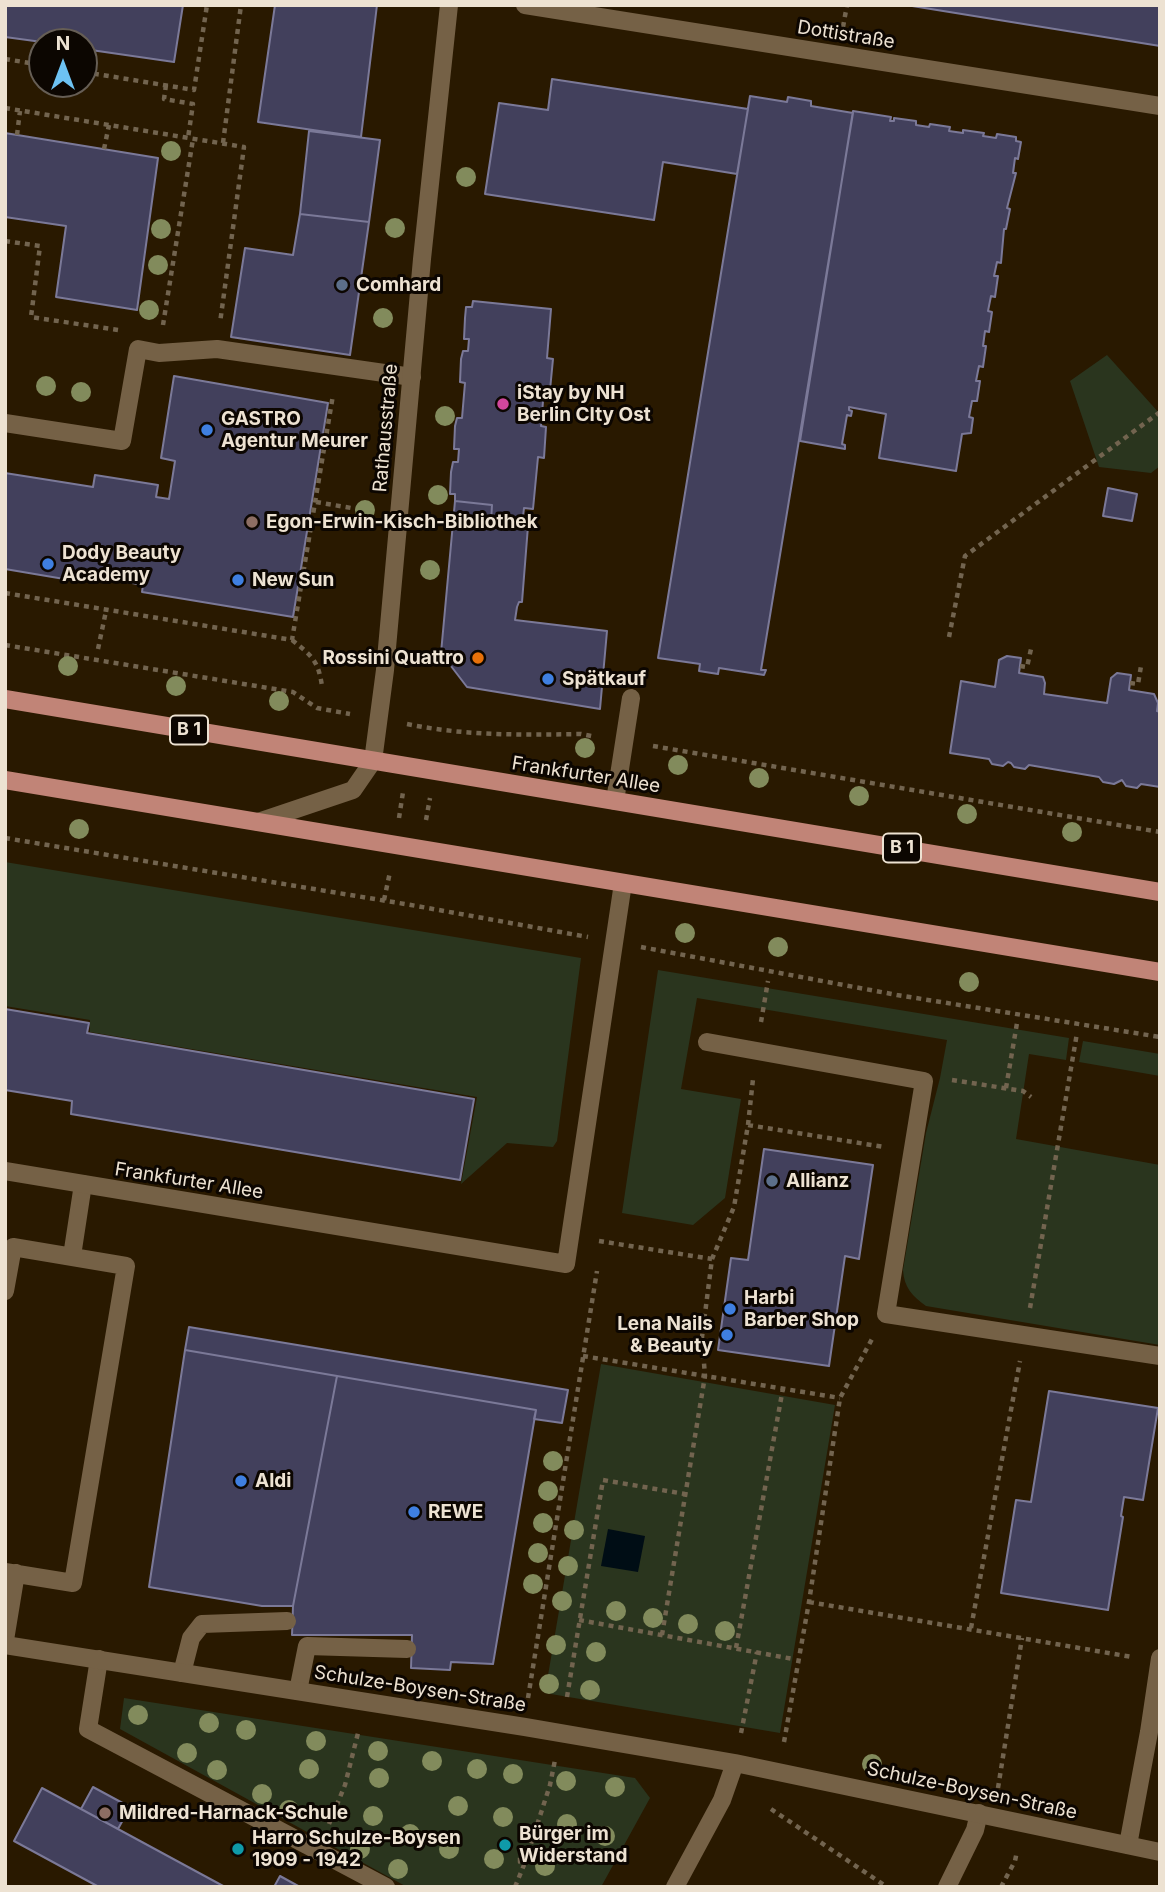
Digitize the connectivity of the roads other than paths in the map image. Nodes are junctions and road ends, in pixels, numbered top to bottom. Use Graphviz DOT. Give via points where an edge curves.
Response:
graph roads {
  1 [pos="449,5"];
  2 [pos="525,5"];
  3 [pos="1160,106"];
  4 [pos="412,377"];
  5 [pos="5,423"];
  6 [pos="631,698"];
  7 [pos="5,699"];
  8 [pos="373,761"];
  9 [pos="5,780"];
  10 [pos="615,801"];
  11 [pos="258,822"];
  12 [pos="623,883"];
  13 [pos="1160,892"];
  14 [pos="1160,972"];
  15 [pos="707,1042"];
  16 [pos="5,1171"];
  17 [pos="83,1184"];
  18 [pos="72,1256"];
  19 [pos="5,1291"];
  20 [pos="1160,1356"];
  21 [pos="11,1573"];
  22 [pos="287,1621"];
  23 [pos="5,1643"];
  24 [pos="407,1649"];
  25 [pos="99,1660"];
  26 [pos="1159,1660"];
  27 [pos="182,1673"];
  28 [pos="298,1691"];
  29 [pos="735,1763"];
  30 [pos="985,1815"];
  31 [pos="1128,1845"];
  32 [pos="1160,1852"];
  33 [pos="386,1887"];
  34 [pos="675,1887"];
  35 [pos="947,1887"];
  1 -- 4 [label="street, Rathausstraße"];
  2 -- 3 [label="street, Dottistraße"];
  4 -- 5 [label="street" via="217,349 159,353 138,349 122,441"];
  4 -- 8 [label="street, Rathausstraße"];
  6 -- 10 [label="street"];
  7 -- 8 [label="main road, Frankfurter Allee / B 1"];
  8 -- 10 [label="main road, Frankfurter Allee / B 1"];
  8 -- 11 [label="street, Rathausstraße" via="353,790"];
  9 -- 11 [label="main road"];
  10 -- 13 [label="main road, Frankfurter Allee / B 1"];
  11 -- 12 [label="main road"];
  12 -- 14 [label="main road"];
  12 -- 17 [label="street, Frankfurter Allee" via="566,1264"];
  15 -- 20 [label="street" via="924,1081 886,1314"];
  16 -- 17 [label="street, Frankfurter Allee"];
  17 -- 18 [label="street"];
  18 -- 19 [label="street" via="13,1247"];
  18 -- 21 [label="street" via="126,1266 73,1583"];
  21 -- 23 [label="street"];
  22 -- 27 [label="street" via="202,1624 191,1638"];
  23 -- 25 [label="street, Schulze-Boysen-Straße"];
  24 -- 28 [label="street" via="307,1646"];
  25 -- 27 [label="street, Schulze-Boysen-Straße"];
  25 -- 33 [label="street" via="88,1729"];
  26 -- 31 [label="street"];
  27 -- 28 [label="street, Schulze-Boysen-Straße"];
  28 -- 29 [label="street, Schulze-Boysen-Straße"];
  29 -- 30 [label="street, Schulze-Boysen-Straße"];
  29 -- 34 [label="street" via="722,1800"];
  30 -- 31 [label="street, Schulze-Boysen-Straße"];
  30 -- 35 [label="street"];
  31 -- 32 [label="street, Schulze-Boysen-Straße"];
}
